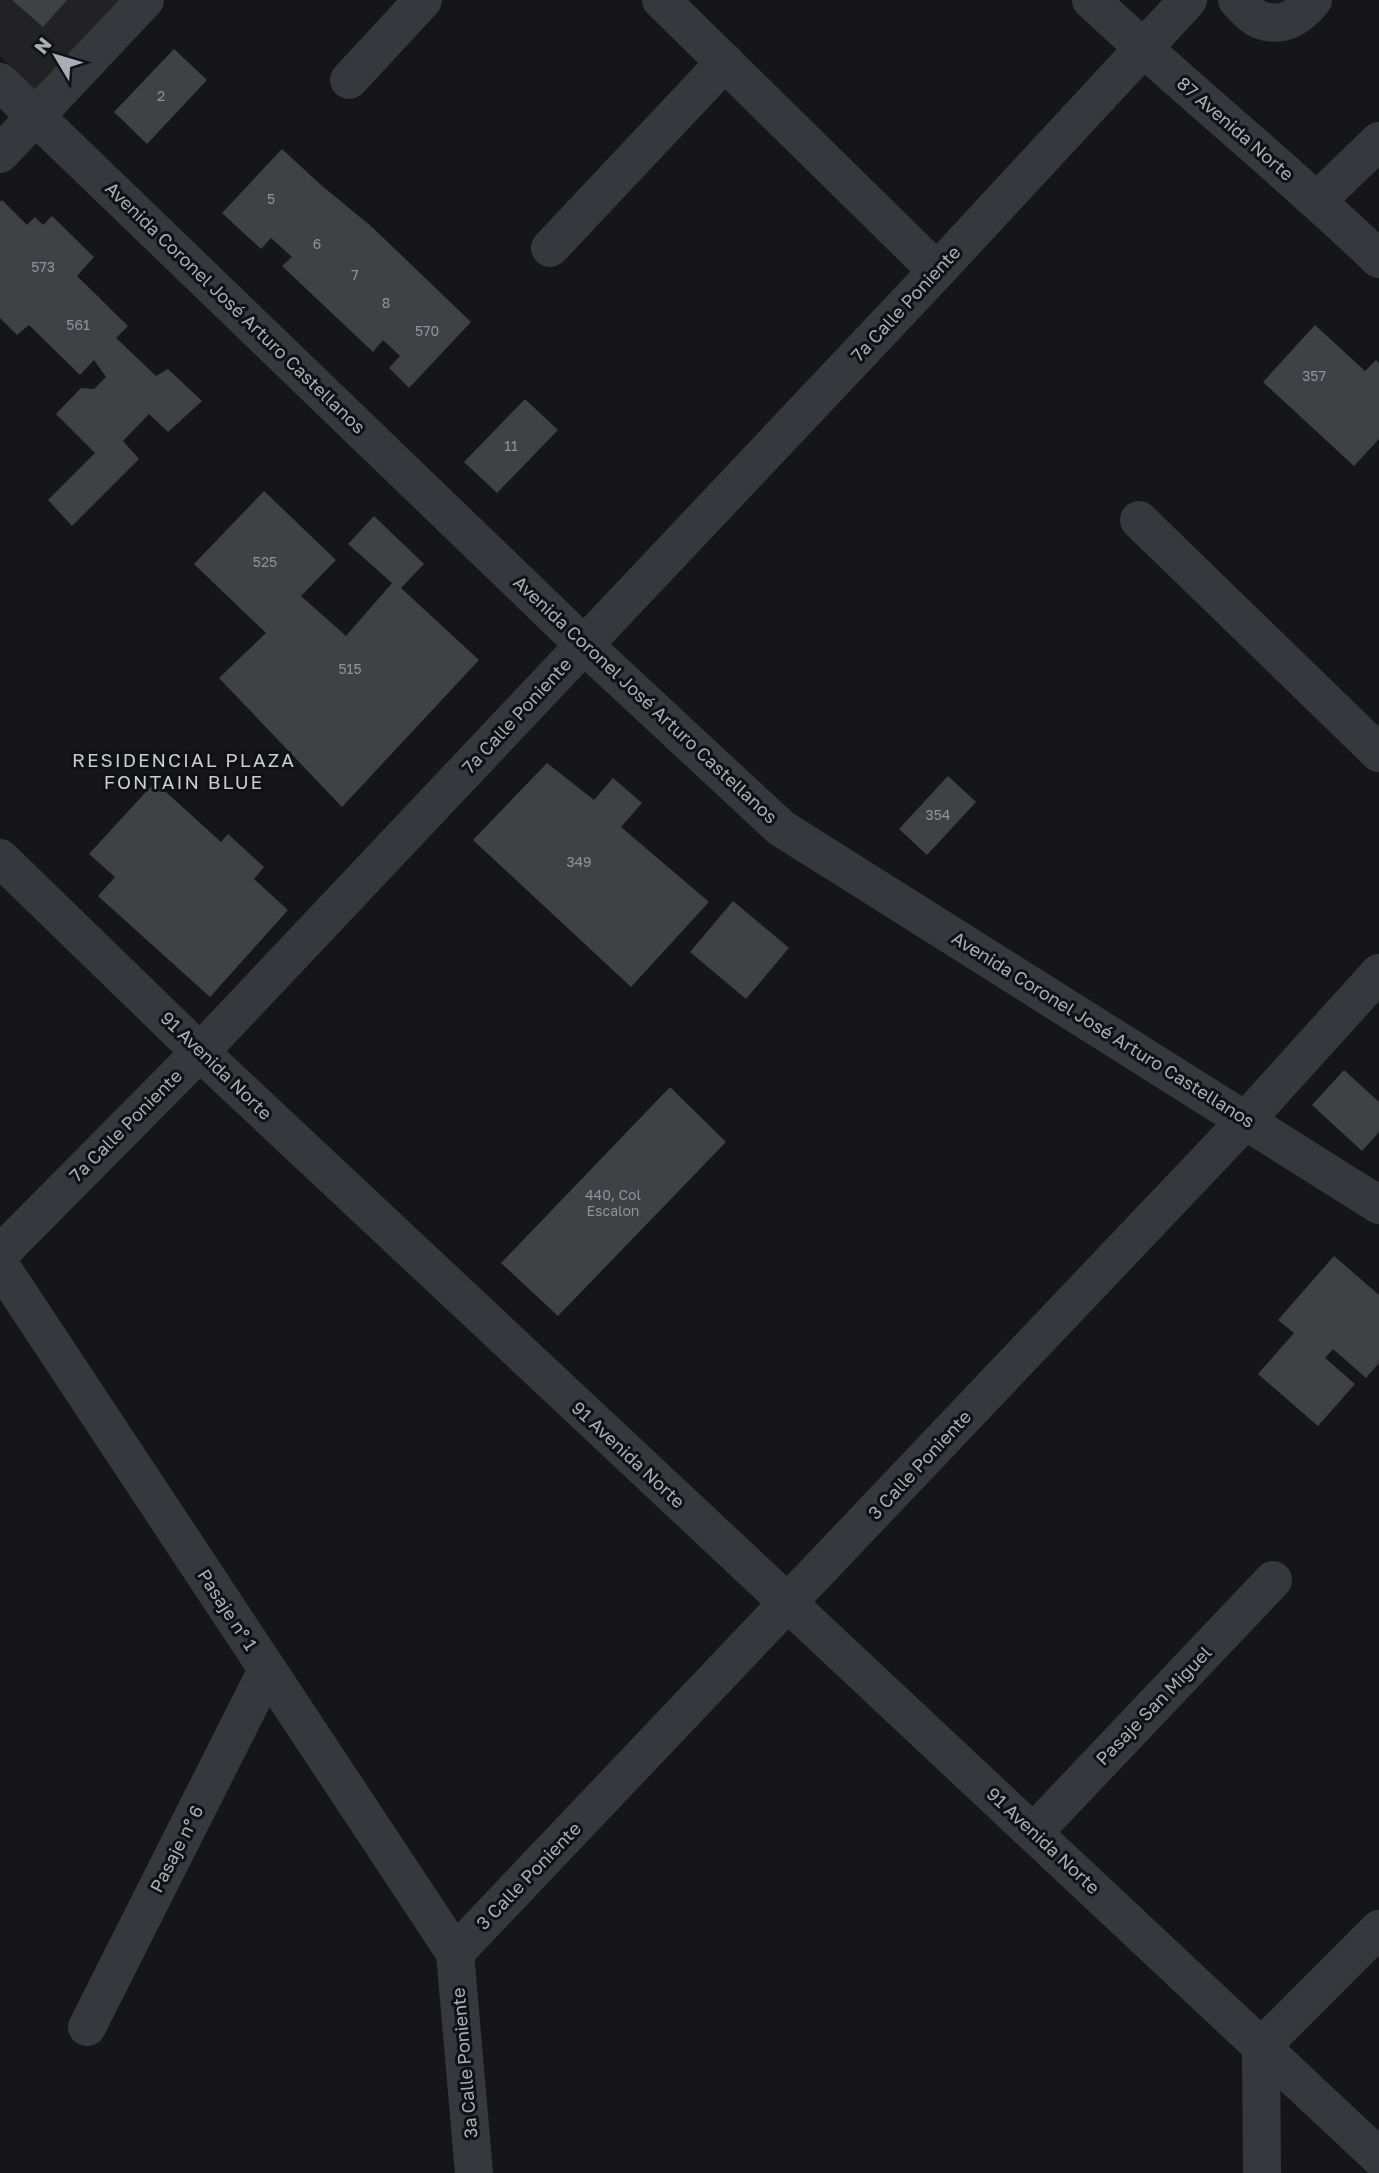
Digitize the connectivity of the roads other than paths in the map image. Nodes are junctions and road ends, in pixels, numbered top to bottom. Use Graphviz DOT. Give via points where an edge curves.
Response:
graph roads {
  1 [pos="145,0"];
  2 [pos="424,0"];
  3 [pos="661,0"];
  4 [pos="1091,0"];
  5 [pos="1188,0"];
  6 [pos="1237,0"];
  7 [pos="1313,0"];
  8 [pos="1142,48"];
  9 [pos="725,62"];
  10 [pos="349,80"];
  11 [pos="0,82"];
  12 [pos="36,116"];
  13 [pos="1379,141"];
  14 [pos="0,153"];
  15 [pos="1318,200"];
  16 [pos="550,247"];
  17 [pos="1379,259"];
  18 [pos="937,271"];
  19 [pos="1139,520"];
  20 [pos="584,645"];
  21 [pos="1379,753"];
  22 [pos="0,858"];
  23 [pos="1379,973"];
  24 [pos="200,1052"];
  25 [pos="1246,1120"];
  26 [pos="1379,1205"];
  27 [pos="0,1254"];
  28 [pos="0,1265"];
  29 [pos="1273,1580"];
  30 [pos="788,1605"];
  31 [pos="267,1670"];
  32 [pos="1034,1832"];
  33 [pos="1379,1929"];
  34 [pos="455,1953"];
  35 [pos="87,2027"];
  36 [pos="1261,2047"];
  37 [pos="1379,2157"];
  38 [pos="474,2173"];
  39 [pos="1262,2173"];
  1 -- 12 [label="street"];
  2 -- 10 [label="street"];
  3 -- 9 [label="street"];
  4 -- 8 [label="street, 87 Avenida Norte"];
  5 -- 8 [label="street, 7a Calle Poniente"];
  6 -- 7 [label="street" via="1258,19 1282,23 1302,14"];
  8 -- 15 [label="street, 87 Avenida Norte"];
  8 -- 18 [label="street, 7a Calle Poniente"];
  9 -- 16 [label="street"];
  9 -- 18 [label="street"];
  11 -- 12 [label="street, Avenida Coronel José Arturo Castellanos"];
  12 -- 14 [label="street"];
  12 -- 20 [label="street, Avenida Coronel José Arturo Castellanos"];
  13 -- 15 [label="street"];
  15 -- 17 [label="street, 87 Avenida Norte"];
  18 -- 20 [label="street, 7a Calle Poniente"];
  19 -- 21 [label="street"];
  20 -- 24 [label="street, 7a Calle Poniente"];
  20 -- 25 [label="street, Avenida Coronel José Arturo Castellanos" via="781,828"];
  22 -- 24 [label="street, 91 Avenida Norte"];
  23 -- 25 [label="street, 3 Calle Poniente"];
  24 -- 27 [label="street, 7a Calle Poniente"];
  24 -- 30 [label="street, 91 Avenida Norte"];
  25 -- 26 [label="street, Avenida Coronel José Arturo Castellanos"];
  25 -- 30 [label="street, 3 Calle Poniente"];
  28 -- 31 [label="street, Pasaje n° 1"];
  29 -- 32 [label="street, Pasaje San Miguel"];
  30 -- 32 [label="street, 91 Avenida Norte"];
  30 -- 34 [label="street, 3 Calle Poniente"];
  31 -- 34 [label="street, Pasaje n° 1"];
  31 -- 35 [label="street, Pasaje n° 6"];
  32 -- 36 [label="street, 91 Avenida Norte"];
  33 -- 36 [label="street"];
  34 -- 38 [label="street, 3a Calle Poniente"];
  36 -- 37 [label="street, 91 Avenida Norte"];
  36 -- 39 [label="street"];
}
